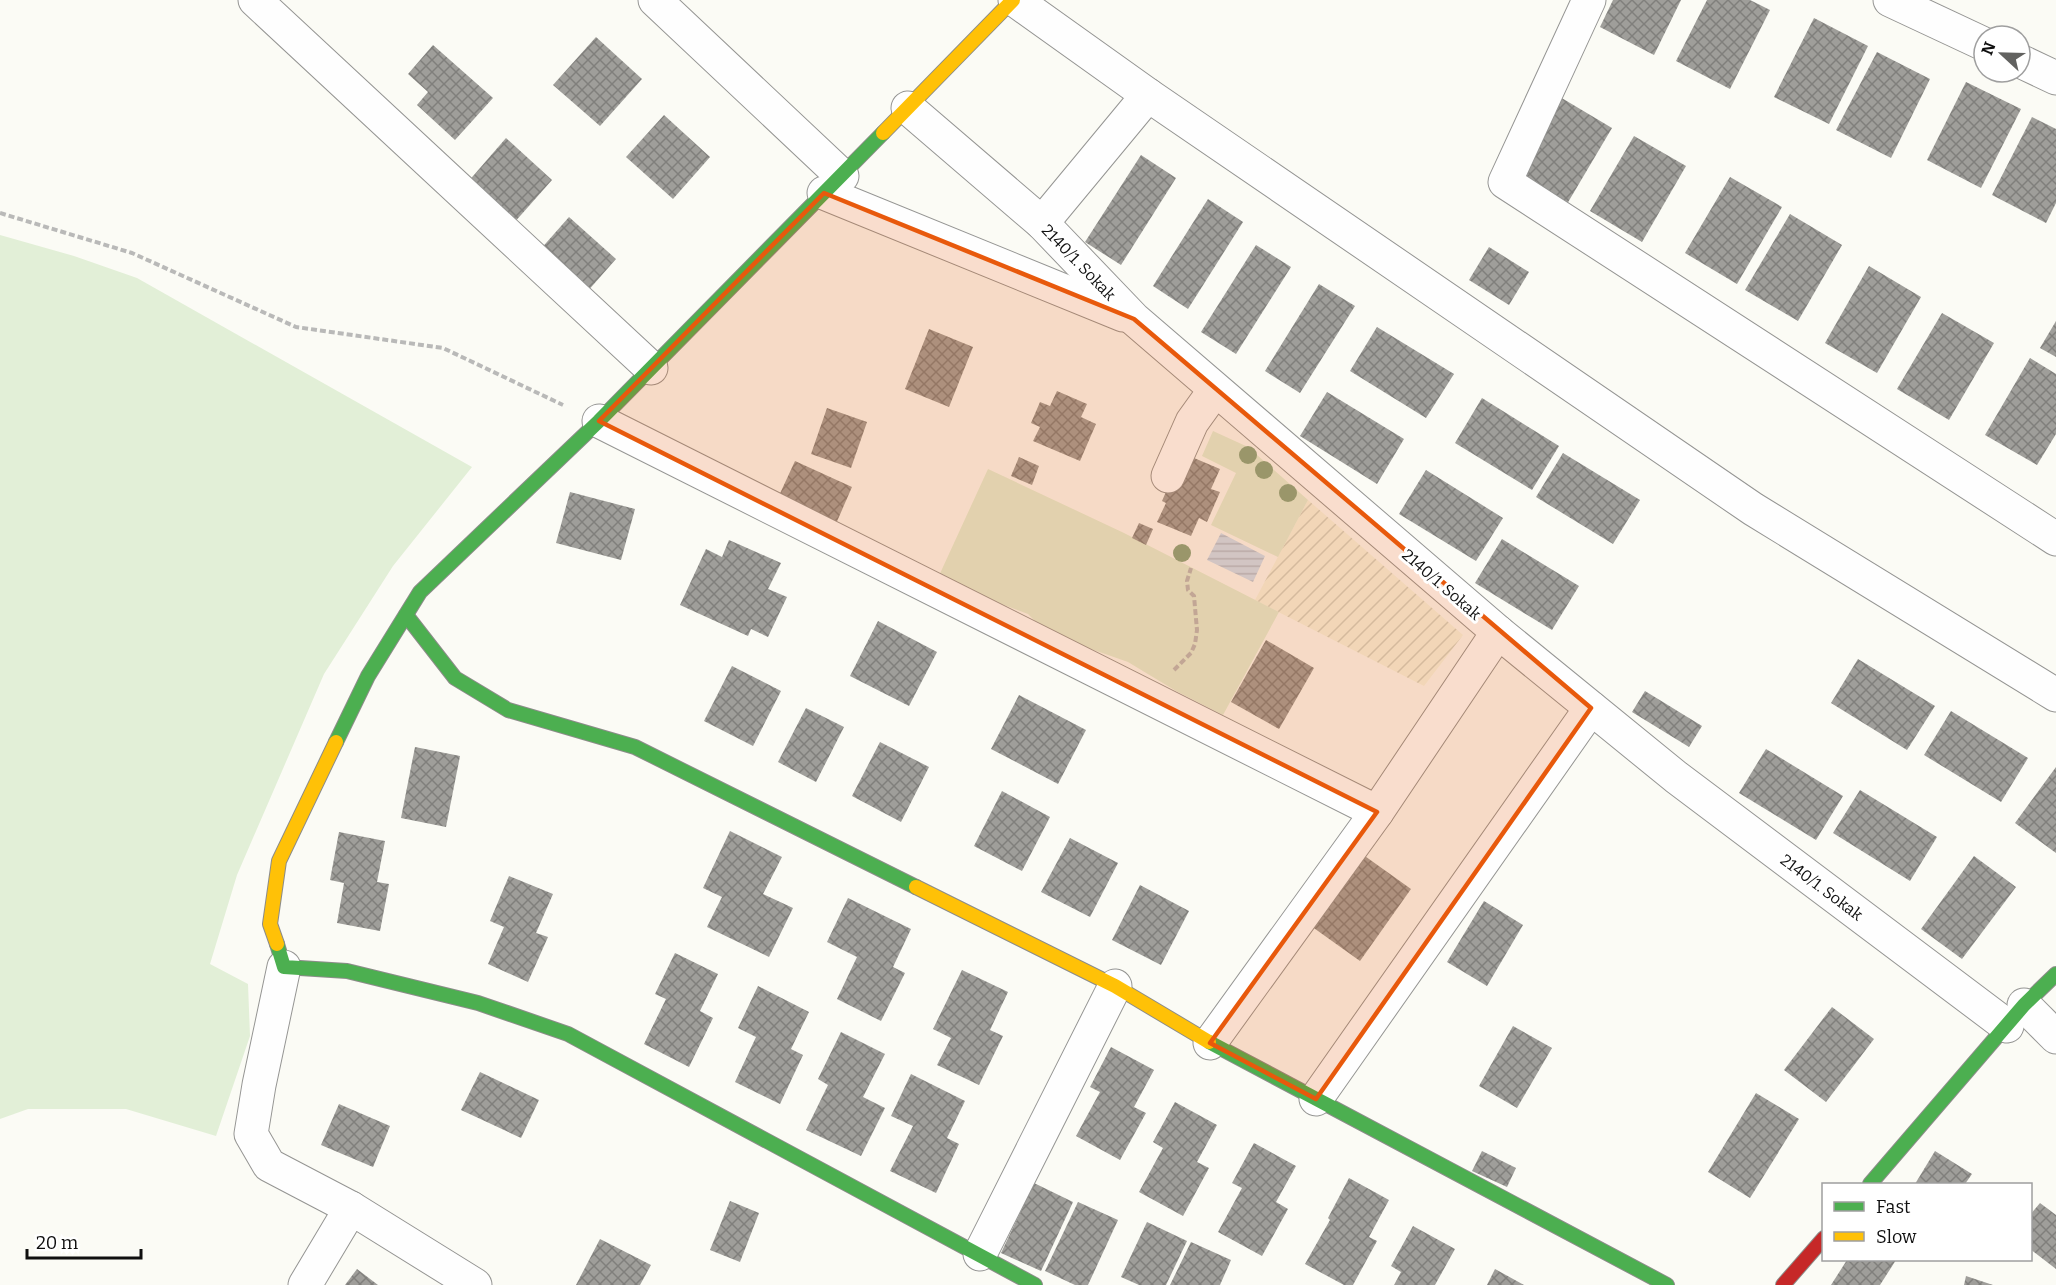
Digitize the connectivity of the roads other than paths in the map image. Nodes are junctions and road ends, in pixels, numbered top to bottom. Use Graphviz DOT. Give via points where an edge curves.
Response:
graph roads {
  1 [pos="255,0"];
  2 [pos="655,0"];
  3 [pos="1014,0"];
  4 [pos="1589,0"];
  5 [pos="1890,0"];
  6 [pos="1972,38"];
  7 [pos="2032,67"];
  8 [pos="2056,78"];
  9 [pos="1148,95"];
  10 [pos="908,108"];
  11 [pos="833,185"];
  12 [pos="1042,223"];
  13 [pos="1134,320"];
  14 [pos="651,368"];
  15 [pos="1215,390"];
  16 [pos="599,421"];
  17 [pos="1168,476"];
  18 [pos="2052,529"];
  19 [pos="406,615"];
  20 [pos="1498,632"];
  21 [pos="2056,695"];
  22 [pos="1591,708"];
  23 [pos="1377,813"];
  24 [pos="284,967"];
  25 [pos="2056,974"];
  26 [pos="1115,986"];
  27 [pos="2015,1016"];
  28 [pos="2056,1037"];
  29 [pos="1210,1043"];
  30 [pos="1316,1099"];
  31 [pos="1872,1183"];
  32 [pos="351,1208"];
  33 [pos="1822,1240"];
  34 [pos="980,1254"];
  35 [pos="304,1285"];
  36 [pos="476,1285"];
  37 [pos="1035,1285"];
  38 [pos="1667,1285"];
  39 [pos="1783,1285"];
  1 -- 14 [label="street"];
  2 -- 11 [label="street"];
  3 -- 9 [label="street"];
  3 -- 10 [label="street"];
  4 -- 18 [label="street" via="1505,182"];
  5 -- 6 [label="street"];
  7 -- 8 [label="street"];
  9 -- 12 [label="street"];
  9 -- 21 [label="street" via="1753,509"];
  10 -- 11 [label="street"];
  10 -- 12 [label="street, 2140/1. Sokak"];
  11 -- 13 [label="street"];
  11 -- 14 [label="street"];
  12 -- 13 [label="street, 2140/1. Sokak"];
  13 -- 15 [label="street, 2140/1. Sokak"];
  14 -- 16 [label="street"];
  15 -- 17 [label="street" via="1192,422"];
  15 -- 20 [label="street, 2140/1. Sokak"];
  16 -- 19 [label="street" via="420,591"];
  16 -- 23 [label="street"];
  19 -- 24 [label="street" via="368,676 279,861 270,924"];
  19 -- 26 [label="street" via="455,678 508,710 635,747"];
  20 -- 22 [label="street, 2140/1. Sokak"];
  20 -- 23 [label="street"];
  22 -- 27 [label="street, 2140/1. Sokak" via="1676,777"];
  22 -- 30 [label="street"];
  23 -- 29 [label="street"];
  24 -- 32 [label="street" via="251,1134 269,1165"];
  24 -- 34 [label="street" via="347,971 478,1003 568,1034"];
  25 -- 27 [label="street"];
  26 -- 29 [label="street"];
  26 -- 34 [label="street"];
  27 -- 28 [label="street, 2140/1. Sokak"];
  27 -- 31 [label="street"];
  29 -- 30 [label="street"];
  30 -- 38 [label="street"];
  32 -- 35 [label="street"];
  32 -- 36 [label="street"];
  33 -- 39 [label="street"];
  34 -- 37 [label="street"];
}
